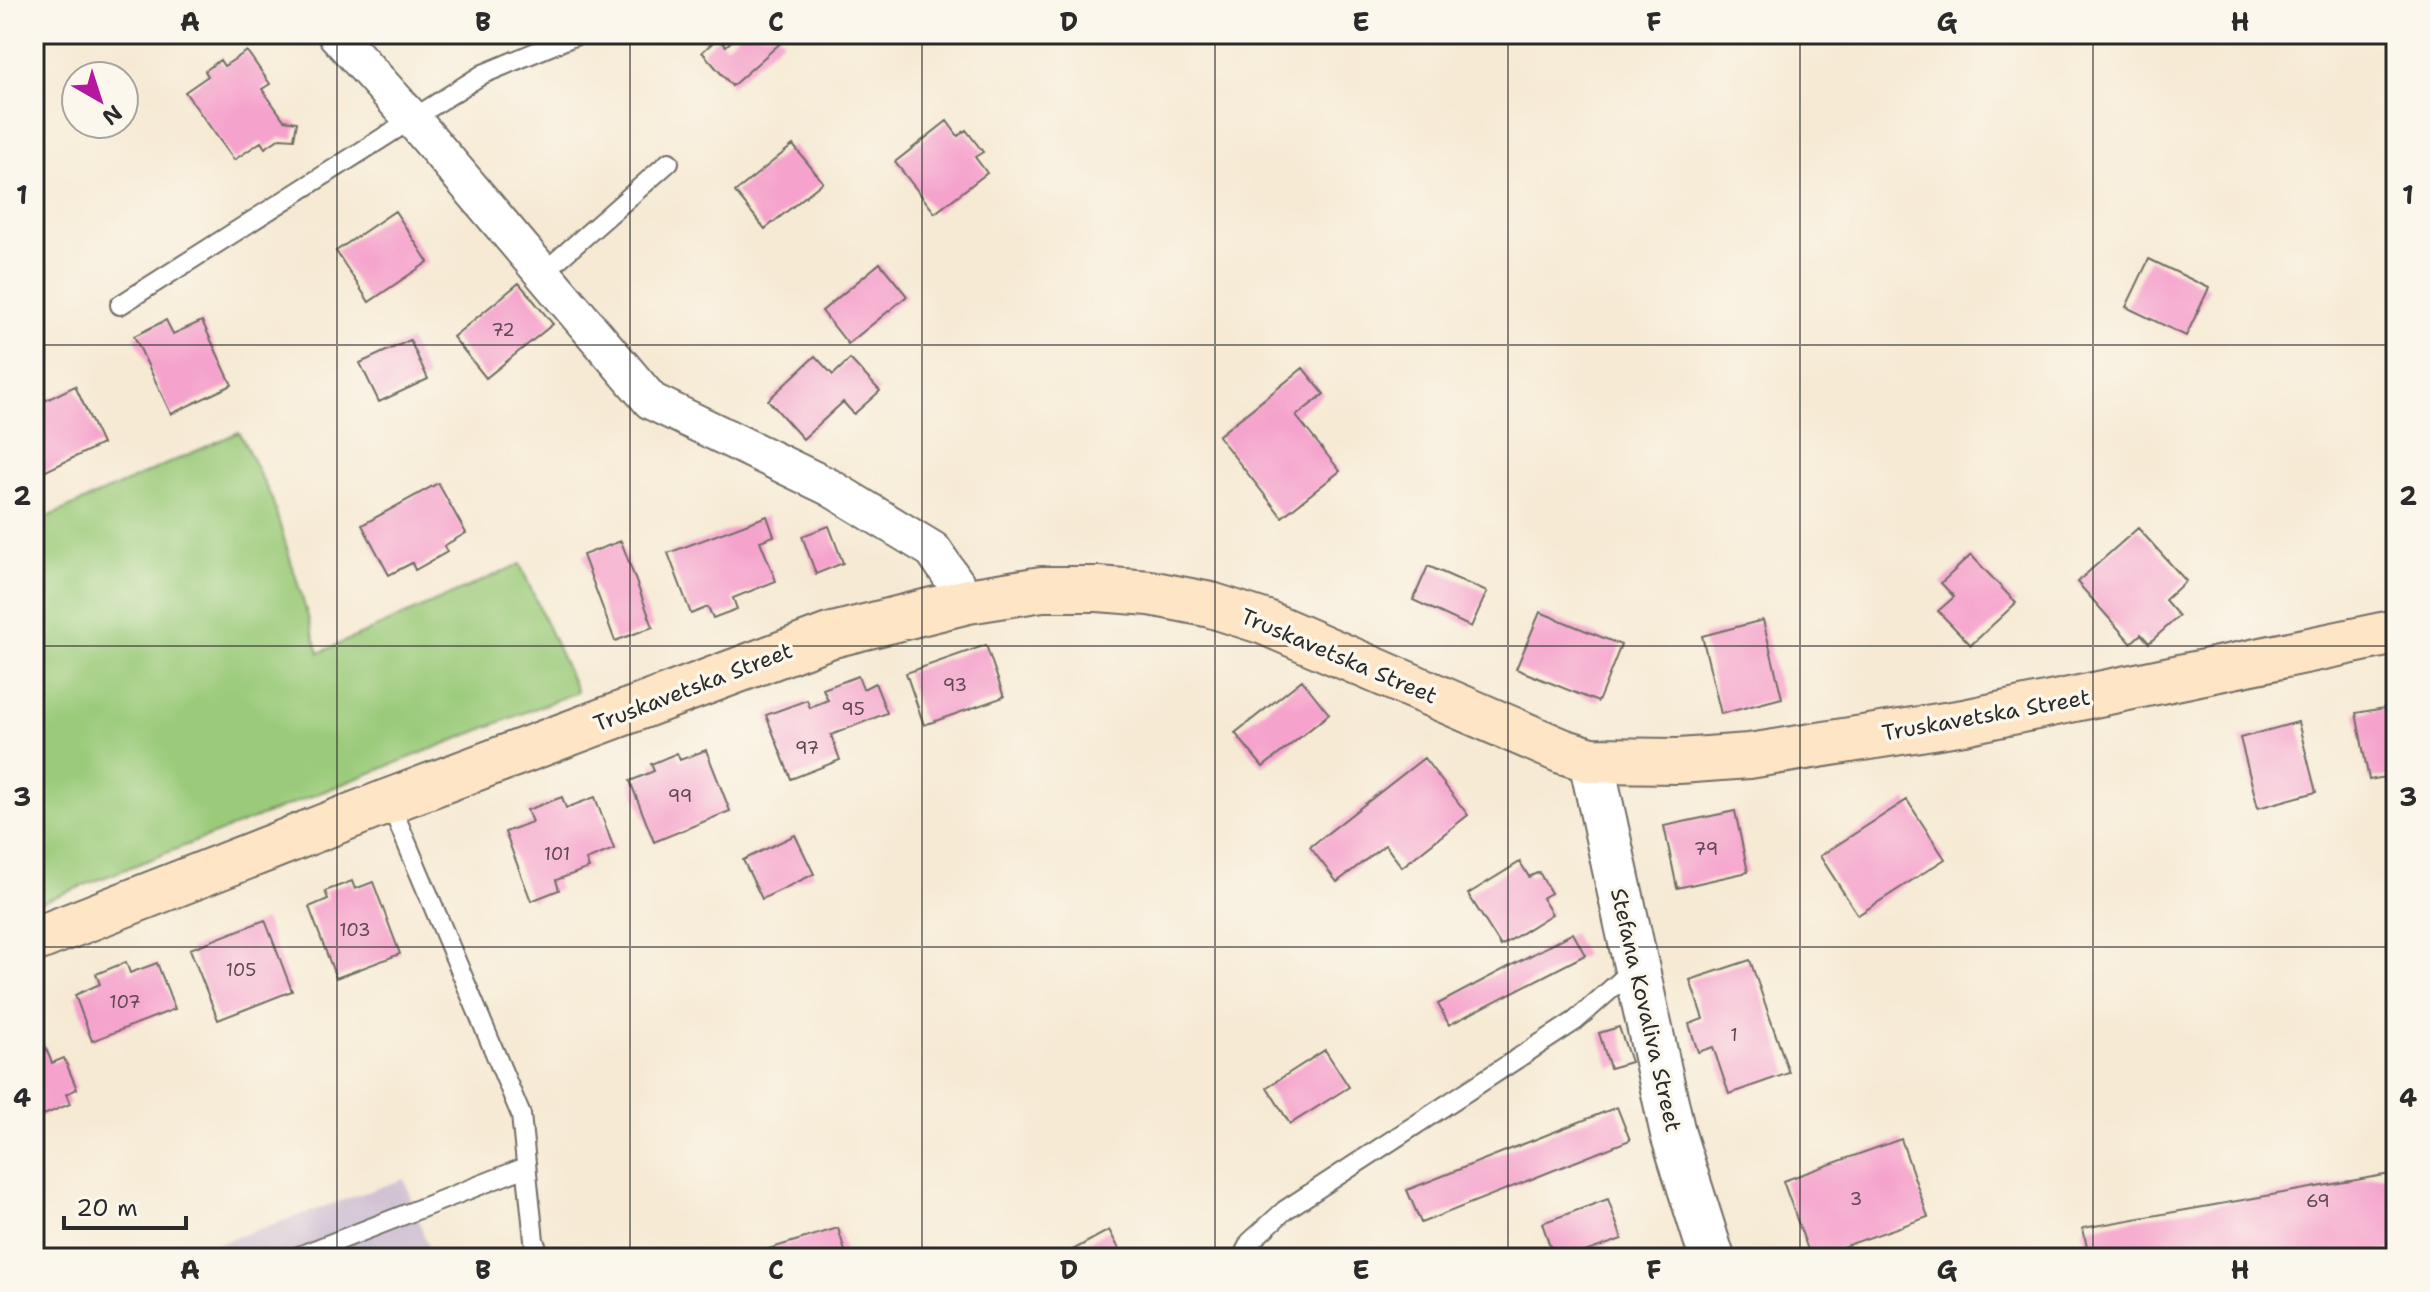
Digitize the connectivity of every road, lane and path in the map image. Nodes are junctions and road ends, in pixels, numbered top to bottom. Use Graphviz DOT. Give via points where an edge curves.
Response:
graph roads {
  1 [pos="336,34"];
  2 [pos="579,34"];
  3 [pos="413,120"];
  4 [pos="669,162"];
  5 [pos="543,273"];
  6 [pos="120,305"];
  7 [pos="968,601"];
  8 [pos="2396,632"];
  9 [pos="1591,760"];
  10 [pos="389,801"];
  11 [pos="34,940"];
  12 [pos="1637,967"];
  13 [pos="526,1167"];
  14 [pos="294,1258"];
  15 [pos="540,1258"];
  16 [pos="1242,1258"];
  17 [pos="1712,1258"];
  1 -- 3 [label="street"];
  2 -- 3 [label="lane" via="483,74"];
  3 -- 5 [label="street"];
  3 -- 6 [label="lane"];
  4 -- 5 [label="lane"];
  5 -- 7 [label="street" via="651,401 829,487 933,550"];
  7 -- 9 [label="main road, Truskavetska Street" via="1042,589 1098,589 1211,605 1264,622"];
  7 -- 10 [label="main road, Truskavetska Street" via="829,636"];
  8 -- 9 [label="main road, Truskavetska Street" via="1964,722 1795,749 1679,761"];
  9 -- 12 [label="street, Stefana Kovaliva Street"];
  10 -- 11 [label="main road, Truskavetska Street"];
  10 -- 13 [label="lane" via="521,1115"];
  12 -- 16 [label="lane" via="1575,1021 1285,1210 1250,1242"];
  12 -- 17 [label="street, Stefana Kovaliva Street" via="1673,1134"];
  13 -- 14 [label="lane"];
  13 -- 15 [label="lane"];
}
